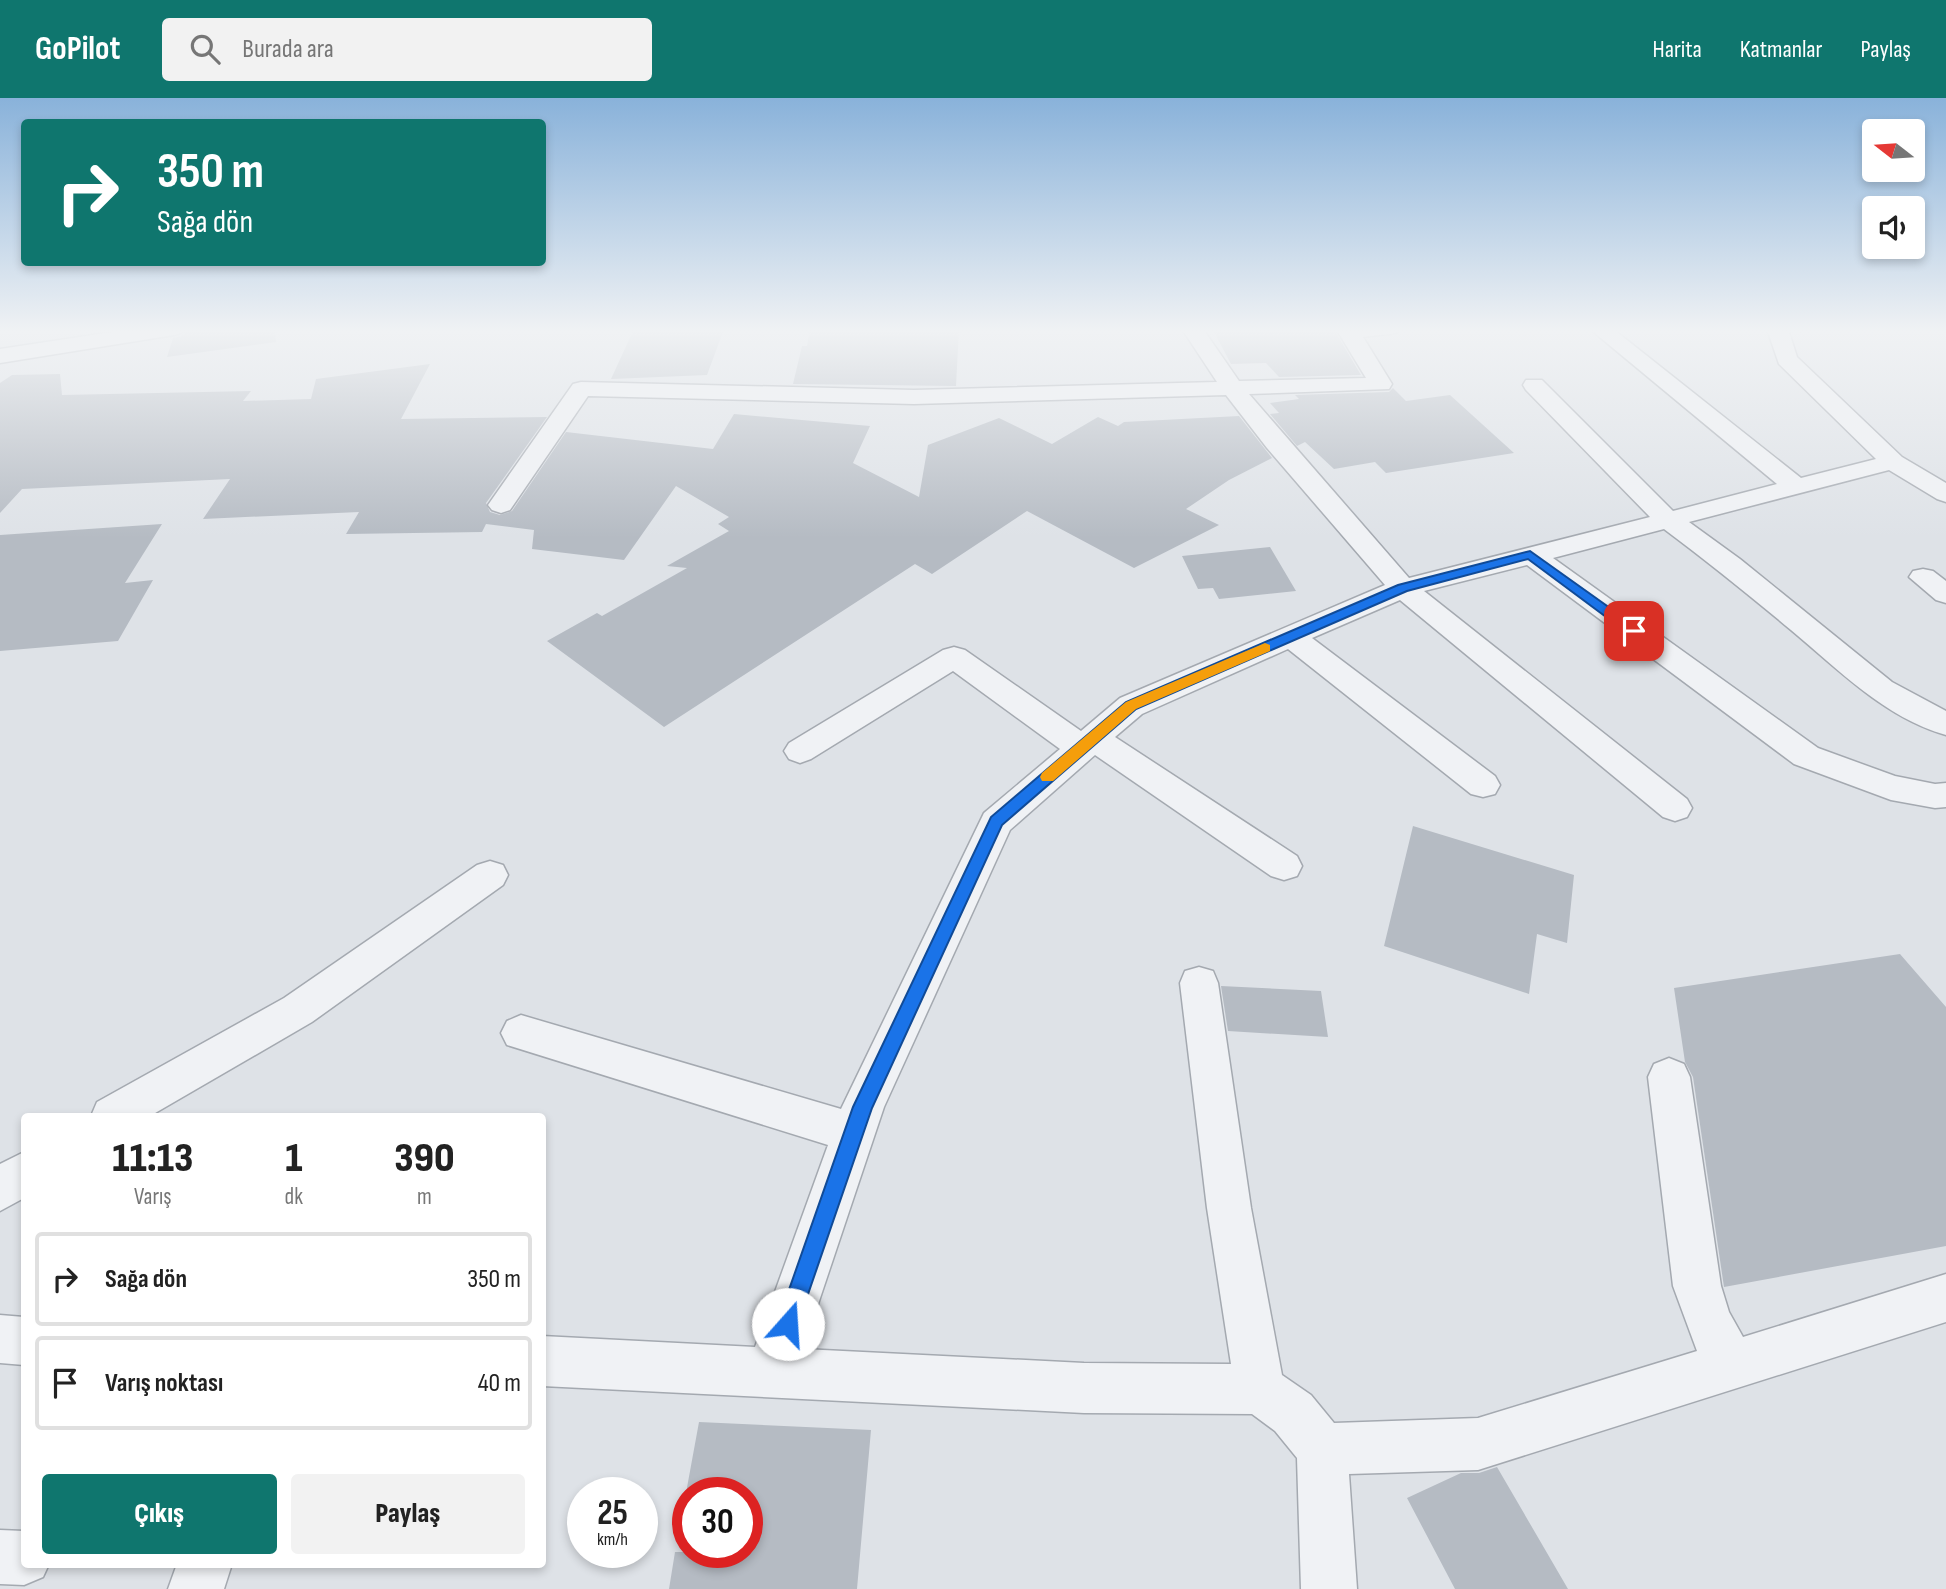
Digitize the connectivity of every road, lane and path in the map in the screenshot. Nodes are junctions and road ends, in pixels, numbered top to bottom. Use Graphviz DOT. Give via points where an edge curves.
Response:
graph roads {
  1 [pos="576,399"];
  2 [pos="1240,399"];
  3 [pos="1547,399"];
  4 [pos="1686,399"];
  5 [pos="1828,399"];
  6 [pos="1893,462"];
  7 [pos="1795,486"];
  8 [pos="1946,494"];
  9 [pos="501,505"];
  10 [pos="1666,519"];
  11 [pos="1530,554"];
  12 [pos="1923,577"];
  13 [pos="1403,588"];
  14 [pos="1946,594"];
  15 [pos="1291,637"];
  16 [pos="1946,724"];
  17 [pos="1087,743"];
  18 [pos="800,751"];
  19 [pos="1483,786"];
  20 [pos="1946,795"];
  21 [pos="1675,808"];
  22 [pos="1284,866"];
  23 [pos="490,875"];
  24 [pos="1199,983"];
  25 [pos="521,1032"];
  26 [pos="1669,1077"];
  27 [pos="117,1113"];
  28 [pos="853,1133"];
  29 [pos="21,1175"];
  30 [pos="0,1189"];
  31 [pos="1946,1298"];
  32 [pos="0,1339"];
  33 [pos="21,1341"];
  34 [pos="546,1362"];
  35 [pos="1731,1365"];
  36 [pos="771,1372"];
  37 [pos="1260,1389"];
  38 [pos="1322,1449"];
  39 [pos="0,1557"];
  40 [pos="21,1558"];
  41 [pos="204,1568"];
  42 [pos="196,1589"];
  43 [pos="1329,1589"];
  1 -- 9 [label="street"];
  2 -- 13 [label="street"];
  3 -- 10 [label="street"];
  4 -- 7 [label="street"];
  5 -- 6 [label="street"];
  6 -- 7 [label="street"];
  6 -- 8 [label="street"];
  7 -- 10 [label="street"];
  10 -- 11 [label="street"];
  10 -- 16 [label="street" via="1730,565 1881,689"];
  11 -- 13 [label="street"];
  11 -- 20 [label="street" via="1805,756 1891,788"];
  12 -- 14 [label="street"];
  13 -- 15 [label="street"];
  13 -- 21 [label="street"];
  15 -- 17 [label="street" via="1131,706"];
  15 -- 19 [label="street"];
  17 -- 18 [label="street" via="954,657"];
  17 -- 22 [label="street"];
  17 -- 28 [label="street" via="996,822"];
  23 -- 27 [label="street" via="298,1010"];
  24 -- 37 [label="street" via="1228,1208"];
  25 -- 28 [label="street"];
  26 -- 35 [label="street" via="1697,1286 1709,1323"];
  28 -- 36 [label="street"];
  29 -- 30 [label="street"];
  31 -- 35 [label="street"];
  32 -- 33 [label="street"];
  34 -- 36 [label="street"];
  35 -- 38 [label="street" via="1478,1444"];
  36 -- 37 [label="street" via="1084,1388"];
  37 -- 38 [label="street" via="1293,1413"];
  38 -- 43 [label="street"];
  39 -- 40 [label="street"];
  41 -- 42 [label="street"];
}
